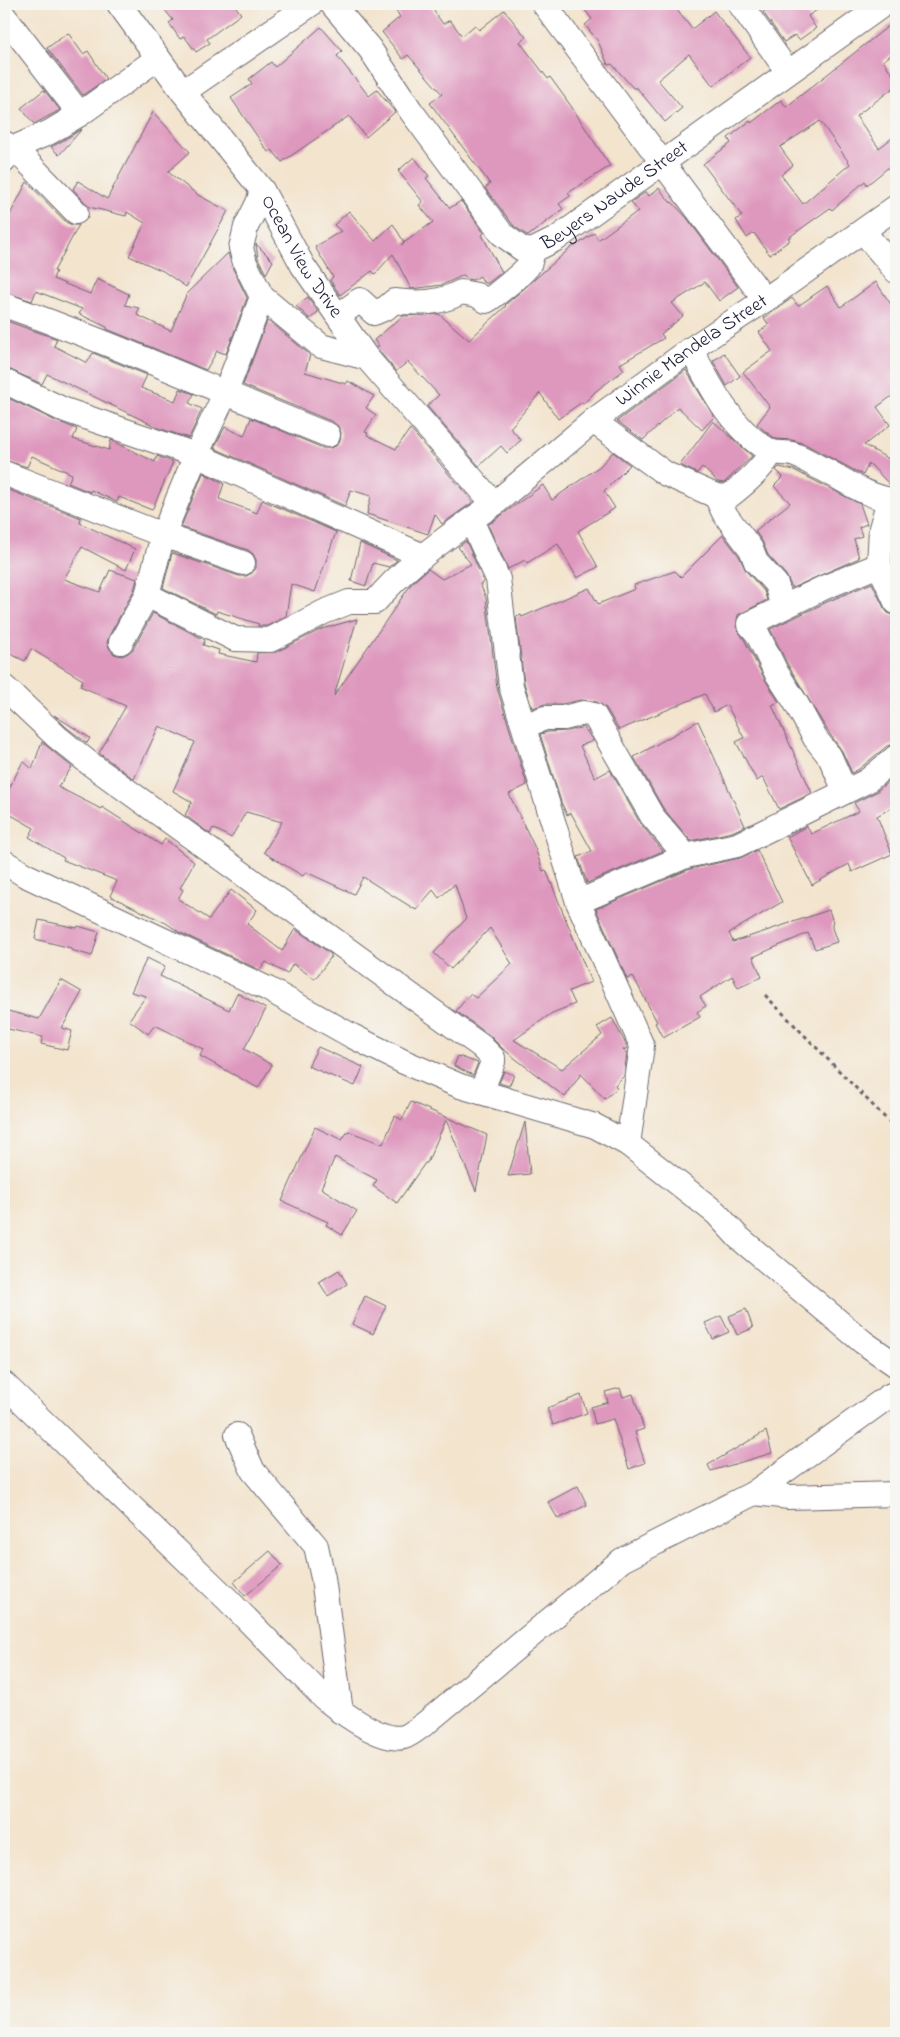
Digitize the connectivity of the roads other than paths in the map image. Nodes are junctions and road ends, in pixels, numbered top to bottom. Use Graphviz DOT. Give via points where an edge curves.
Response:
graph roads {
  1 [pos="119,4"];
  2 [pos="311,4"];
  3 [pos="332,4"];
  4 [pos="544,4"];
  5 [pos="740,4"];
  6 [pos="884,4"];
  7 [pos="4,16"];
  8 [pos="158,58"];
  9 [pos="788,72"];
  10 [pos="183,92"];
  11 [pos="80,114"];
  12 [pos="7,151"];
  13 [pos="662,161"];
  14 [pos="262,190"];
  15 [pos="896,207"];
  16 [pos="76,212"];
  17 [pos="864,231"];
  18 [pos="532,251"];
  19 [pos="896,271"];
  20 [pos="262,296"];
  21 [pos="765,300"];
  22 [pos="4,305"];
  23 [pos="338,316"];
  24 [pos="691,349"];
  25 [pos="368,358"];
  26 [pos="4,381"];
  27 [pos="225,394"];
  28 [pos="594,421"];
  29 [pos="328,435"];
  30 [pos="772,452"];
  31 [pos="196,456"];
  32 [pos="4,473"];
  33 [pos="716,496"];
  34 [pos="893,501"];
  35 [pos="494,504"];
  36 [pos="471,520"];
  37 [pos="163,535"];
  38 [pos="423,556"];
  39 [pos="243,563"];
  40 [pos="879,565"];
  41 [pos="147,595"];
  42 [pos="896,602"];
  43 [pos="783,607"];
  44 [pos="121,642"];
  45 [pos="4,687"];
  46 [pos="524,726"];
  47 [pos="896,757"];
  48 [pos="846,792"];
  49 [pos="686,856"];
  50 [pos="4,862"];
  51 [pos="578,902"];
  52 [pos="481,1092"];
  53 [pos="628,1144"];
  54 [pos="896,1365"];
  55 [pos="4,1384"];
  56 [pos="896,1393"];
  57 [pos="237,1435"];
  58 [pos="754,1493"];
  59 [pos="896,1494"];
  60 [pos="341,1712"];
  1 -- 8 [label="street, Ocean View Drive"];
  2 -- 10 [label="street"];
  3 -- 18 [label="street, Beyers Naude Street" via="370,49 502,234 522,249"];
  4 -- 13 [label="street"];
  5 -- 9 [label="street"];
  6 -- 9 [label="street, Beyers Naude Street"];
  7 -- 11 [label="street"];
  8 -- 10 [label="street, Ocean View Drive"];
  8 -- 11 [label="street"];
  9 -- 13 [label="street, Beyers Naude Street"];
  10 -- 14 [label="street, Ocean View Drive"];
  11 -- 12 [label="street"];
  12 -- 16 [label="street"];
  13 -- 18 [label="street, Beyers Naude Street" via="556,238"];
  13 -- 21 [label="street"];
  14 -- 20 [label="street" via="241,248"];
  14 -- 23 [label="street, Ocean View Drive" via="303,266"];
  15 -- 17 [label="street, Winnie Mandela Street"];
  15 -- 21 [label="street"];
  17 -- 19 [label="street"];
  17 -- 21 [label="street, Winnie Mandela Street"];
  18 -- 23 [label="street" via="528,267 489,300 461,292 432,301 409,304 394,301 374,313 360,300"];
  20 -- 25 [label="street" via="321,346"];
  20 -- 27 [label="street"];
  21 -- 24 [label="street, Winnie Mandela Street"];
  22 -- 27 [label="street" via="51,321"];
  23 -- 25 [label="street, Ocean View Drive"];
  24 -- 28 [label="street, Winnie Mandela Street"];
  24 -- 30 [label="street" via="710,385 737,423 753,440"];
  25 -- 35 [label="street, Ocean View Drive"];
  26 -- 31 [label="street" via="62,409"];
  27 -- 29 [label="street"];
  27 -- 31 [label="street"];
  28 -- 33 [label="street" via="666,474"];
  28 -- 35 [label="street, Winnie Mandela Street"];
  30 -- 33 [label="street" via="761,468 728,498"];
  30 -- 34 [label="street" via="792,454 864,492"];
  31 -- 37 [label="street"];
  31 -- 38 [label="street"];
  32 -- 37 [label="street"];
  33 -- 43 [label="street" via="756,562 776,584"];
  34 -- 40 [label="street" via="881,528"];
  35 -- 36 [label="street, Winnie Mandela Street"];
  36 -- 38 [label="street, Winnie Mandela Street"];
  36 -- 46 [label="street" via="498,579 511,686"];
  37 -- 39 [label="street"];
  37 -- 41 [label="street"];
  38 -- 41 [label="street, Winnie Mandela Street" via="388,585 375,602 350,602 270,640 235,639"];
  40 -- 42 [label="street"];
  40 -- 43 [label="street"];
  41 -- 44 [label="street"];
  43 -- 48 [label="street" via="750,624 815,738 830,757"];
  45 -- 52 [label="street" via="88,763 481,1046 493,1062"];
  46 -- 49 [label="street" via="545,718 584,713 594,715 652,816"];
  46 -- 51 [label="street"];
  47 -- 48 [label="street" via="867,781"];
  48 -- 49 [label="street" via="736,846"];
  49 -- 51 [label="street"];
  50 -- 52 [label="street" via="25,875 268,989 404,1062"];
  51 -- 53 [label="street" via="642,1046"];
  52 -- 53 [label="street" via="595,1126"];
  53 -- 54 [label="street" via="716,1213 738,1237 863,1342"];
  55 -- 60 [label="street"];
  56 -- 58 [label="street"];
  57 -- 60 [label="street" via="253,1471 316,1546"];
  58 -- 59 [label="street" via="789,1497"];
  58 -- 60 [label="street" via="622,1560 427,1722 404,1737 378,1734"];
}
